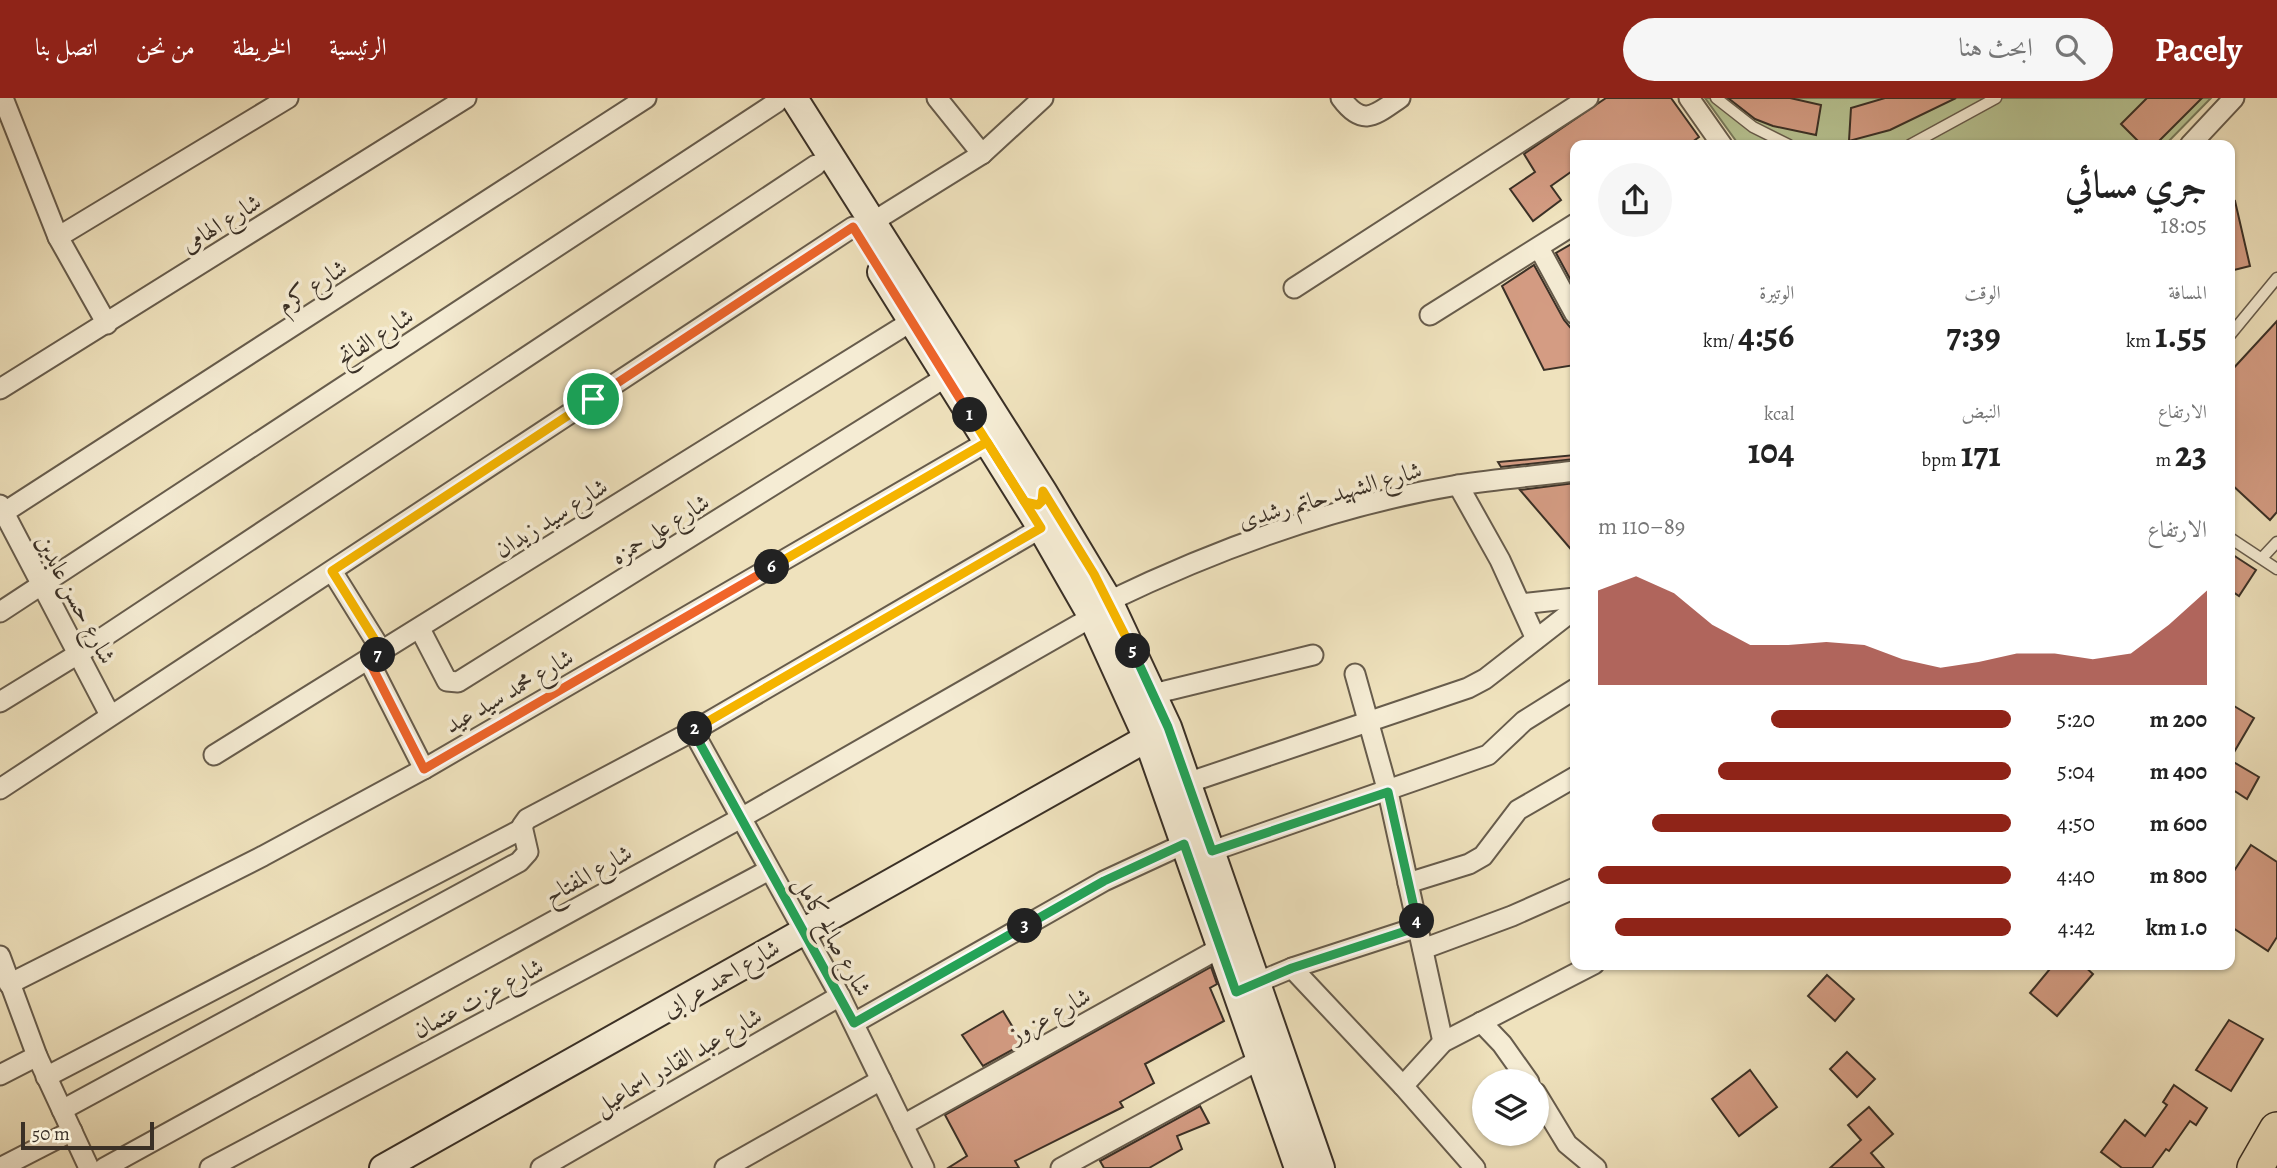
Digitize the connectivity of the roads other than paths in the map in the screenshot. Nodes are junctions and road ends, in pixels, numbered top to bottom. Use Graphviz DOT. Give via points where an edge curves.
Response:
graph roads {
  1 [pos="3,98"];
  2 [pos="288,98"];
  3 [pos="466,98"];
  4 [pos="646,98"];
  5 [pos="937,98"];
  6 [pos="1043,98"];
  7 [pos="1341,98"];
  8 [pos="1400,98"];
  9 [pos="1588,98"];
  10 [pos="1689,98"];
  11 [pos="1716,98"];
  12 [pos="1996,98"];
  13 [pos="2234,98"];
  14 [pos="782,99"];
  15 [pos="1714,140"];
  16 [pos="1779,140"];
  17 [pos="1919,140"];
  18 [pos="2195,140"];
  19 [pos="982,154"];
  20 [pos="816,165"];
  21 [pos="862,225"];
  22 [pos="1570,227"];
  23 [pos="58,237"];
  24 [pos="1539,248"];
  25 [pos="2277,278"];
  26 [pos="1294,288"];
  27 [pos="1570,305"];
  28 [pos="1430,315"];
  29 [pos="912,321"];
  30 [pos="107,324"];
  31 [pos="2235,329"];
  32 [pos="946,377"];
  33 [pos="0,389"];
  34 [pos="987,442"];
  35 [pos="1570,472"];
  36 [pos="1458,485"];
  37 [pos="1034,497"];
  38 [pos="1,511"];
  39 [pos="1050,529"];
  40 [pos="2235,541"];
  41 [pos="2277,542"];
  42 [pos="2262,558"];
  43 [pos="2277,569"];
  44 [pos="332,571"];
  45 [pos="41,585"];
  46 [pos="1570,599"];
  47 [pos="1521,604"];
  48 [pos="1101,609"];
  49 [pos="0,612"];
  50 [pos="1570,612"];
  51 [pos="420,629"];
  52 [pos="1536,639"];
  53 [pos="78,654"];
  54 [pos="1313,654"];
  55 [pos="376,657"];
  56 [pos="1355,674"];
  57 [pos="1570,692"];
  58 [pos="1153,694"];
  59 [pos="0,702"];
  60 [pos="110,715"];
  61 [pos="1368,721"];
  62 [pos="693,731"];
  63 [pos="1157,732"];
  64 [pos="215,755"];
  65 [pos="424,769"];
  66 [pos="1570,780"];
  67 [pos="1187,783"];
  68 [pos="0,789"];
  69 [pos="1388,792"];
  70 [pos="741,817"];
  71 [pos="522,829"];
  72 [pos="1184,844"];
  73 [pos="1212,851"];
  74 [pos="769,870"];
  75 [pos="1408,883"];
  76 [pos="1570,890"];
  77 [pos="1418,927"];
  78 [pos="804,929"];
  79 [pos="1220,948"];
  80 [pos="1423,949"];
  81 [pos="0,959"];
  82 [pos="1292,968"];
  83 [pos="1582,970"];
  84 [pos="9,984"];
  85 [pos="1247,986"];
  86 [pos="840,996"];
  87 [pos="1481,1022"];
  88 [pos="854,1023"];
  89 [pos="1443,1042"];
  90 [pos="37,1056"];
  91 [pos="1261,1059"];
  92 [pos="1520,1069"];
  93 [pos="0,1074"];
  94 [pos="46,1077"];
  95 [pos="881,1080"];
  96 [pos="1403,1086"];
  97 [pos="62,1110"];
  98 [pos="1549,1114"];
  99 [pos="903,1125"];
  100 [pos="2277,1130"];
  101 [pos="72,1131"];
  102 [pos="917,1166"];
  103 [pos="0,1168"];
  104 [pos="89,1168"];
  105 [pos="104,1168"];
  106 [pos="210,1168"];
  107 [pos="383,1168"];
  108 [pos="541,1168"];
  109 [pos="725,1168"];
  110 [pos="1061,1168"];
  111 [pos="1298,1168"];
  112 [pos="1321,1168"];
  113 [pos="1475,1168"];
  114 [pos="1596,1168"];
  115 [pos="2255,1168"];
  1 -- 23 [label="street"];
  2 -- 23 [label="street"];
  3 -- 30 [label="street, شارع الهامى"];
  4 -- 38 [label="street, شارع كرم"];
  5 -- 19 [label="street"];
  6 -- 19 [label="street"];
  7 -- 8 [label="street" via="1350,110 1367,117"];
  9 -- 26 [label="street"];
  10 -- 15 [label="street"];
  11 -- 16 [label="lane"];
  12 -- 17 [label="lane"];
  13 -- 18 [label="street"];
  14 -- 20 [label="street"];
  14 -- 21 [label="street"];
  14 -- 45 [label="street, شارع الفاتح"];
  19 -- 21 [label="street"];
  20 -- 21 [label="street"];
  20 -- 53 [label="street"];
  21 -- 29 [label="street"];
  21 -- 37 [label="street"];
  21 -- 44 [label="street"];
  22 -- 24 [label="street"];
  23 -- 30 [label="street"];
  24 -- 27 [label="street"];
  24 -- 28 [label="street"];
  25 -- 31 [label="lane"];
  29 -- 32 [label="street"];
  29 -- 51 [label="street, شارع سيد زيدان"];
  30 -- 33 [label="street, شارع الهامى"];
  32 -- 34 [label="street"];
  32 -- 51 [label="street, شارع على حمزه" via="457,682 446,681"];
  34 -- 37 [label="street"];
  34 -- 65 [label="street, شارع محمد سيد عيد"];
  35 -- 36 [label="street, شارع الشهيد حاتم رشدى"];
  36 -- 47 [label="street"];
  36 -- 48 [label="street, شارع الشهيد حاتم رشدى" via="1275,533 1187,564"];
  37 -- 39 [label="street"];
  38 -- 45 [label="street, شارع حسن عابدين"];
  39 -- 48 [label="street"];
  39 -- 62 [label="street"];
  40 -- 42 [label="lane"];
  41 -- 42 [label="lane"];
  42 -- 43 [label="lane"];
  44 -- 55 [label="street"];
  44 -- 60 [label="street"];
  45 -- 49 [label="street, شارع الفاتح"];
  45 -- 53 [label="street, شارع حسن عابدين"];
  46 -- 47 [label="street"];
  47 -- 52 [label="street"];
  48 -- 58 [label="street"];
  48 -- 63 [label="street"];
  48 -- 70 [label="street, شارع المفتاح"];
  50 -- 52 [label="street"];
  51 -- 55 [label="street, شارع سيد زيدان"];
  52 -- 61 [label="street" via="1468,688"];
  53 -- 59 [label="street"];
  53 -- 60 [label="street, شارع حسن عابدين"];
  54 -- 58 [label="street"];
  55 -- 64 [label="street, شارع سيد زيدان"];
  55 -- 65 [label="street"];
  56 -- 61 [label="street"];
  57 -- 69 [label="street" via="1524,721 1488,755"];
  58 -- 63 [label="street"];
  60 -- 68 [label="street"];
  61 -- 67 [label="street"];
  61 -- 69 [label="street"];
  62 -- 70 [label="street, شارع صالح كامل"];
  62 -- 71 [label="street" via="527,819"];
  63 -- 67 [label="street"];
  63 -- 72 [label="street"];
  63 -- 78 [label="street, شارع احمد عرابى"];
  65 -- 84 [label="street, شارع محمد سيد عيد"];
  66 -- 75 [label="street" via="1518,810 1483,856"];
  67 -- 73 [label="street"];
  69 -- 73 [label="street"];
  69 -- 75 [label="street"];
  70 -- 74 [label="street, شارع صالح كامل"];
  70 -- 105 [label="street, شارع المفتاح"];
  71 -- 94 [label="street"];
  71 -- 97 [label="street" via="529,846 519,862"];
  72 -- 79 [label="street"];
  72 -- 88 [label="street" via="1104,881"];
  73 -- 85 [label="street"];
  74 -- 78 [label="street, شارع صالح كامل"];
  74 -- 106 [label="street, شارع عزت عتمان"];
  75 -- 77 [label="street"];
  76 -- 80 [label="street"];
  77 -- 80 [label="street"];
  77 -- 82 [label="street"];
  78 -- 86 [label="street, شارع صالح كامل"];
  78 -- 107 [label="street, شارع احمد عرابى"];
  79 -- 85 [label="street"];
  79 -- 99 [label="street, شارع عزوز"];
  80 -- 89 [label="street"];
  81 -- 84 [label="street"];
  82 -- 85 [label="street"];
  82 -- 96 [label="street"];
  83 -- 87 [label="street"];
  84 -- 90 [label="street"];
  85 -- 91 [label="street"];
  85 -- 112 [label="street"];
  86 -- 88 [label="street, شارع صالح كامل"];
  86 -- 108 [label="street, شارع عبد القادر اسماعيل"];
  87 -- 89 [label="street"];
  87 -- 92 [label="street"];
  88 -- 95 [label="street, شارع صالح كامل"];
  89 -- 96 [label="street"];
  90 -- 93 [label="street"];
  90 -- 94 [label="street"];
  91 -- 110 [label="street"];
  91 -- 111 [label="street"];
  94 -- 97 [label="street"];
  95 -- 99 [label="street, شارع صالح كامل"];
  95 -- 109 [label="street"];
  96 -- 113 [label="street"];
  97 -- 101 [label="street"];
  98 -- 114 [label="street" via="1567,1144"];
  99 -- 102 [label="street, شارع صالح كامل"];
  100 -- 115 [label="highway"];
  101 -- 103 [label="street"];
  101 -- 104 [label="street"];
}
